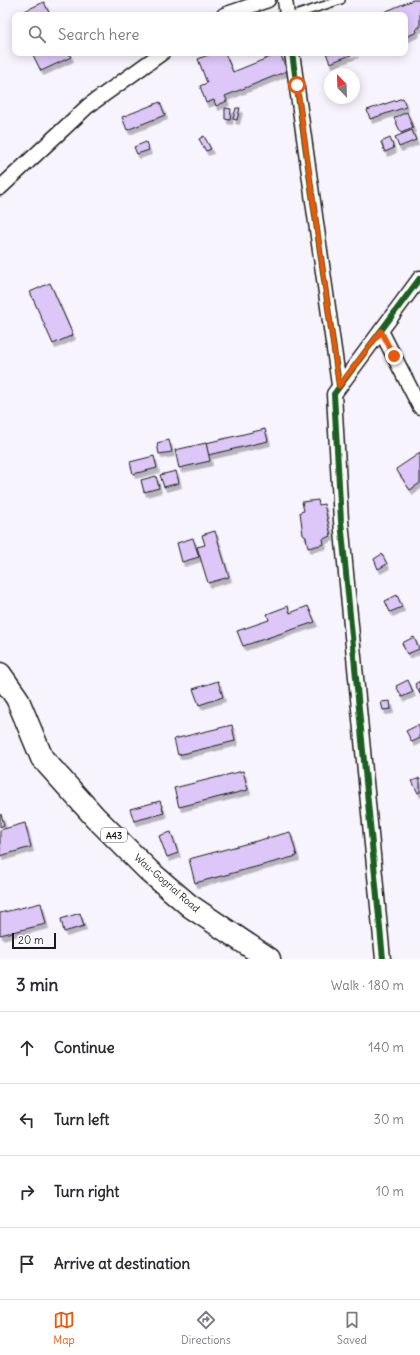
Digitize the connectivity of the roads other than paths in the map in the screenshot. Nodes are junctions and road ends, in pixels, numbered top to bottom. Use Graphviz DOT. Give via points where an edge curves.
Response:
graph roads {
  1 [pos="268,0"];
  2 [pos="285,0"];
  3 [pos="341,0"];
  4 [pos="233,12"];
  5 [pos="287,12"];
  6 [pos="304,12"];
  7 [pos="158,56"];
  8 [pos="292,56"];
  9 [pos="0,188"];
  10 [pos="420,278"];
  11 [pos="381,331"];
  12 [pos="339,386"];
  13 [pos="420,407"];
  14 [pos="0,674"];
  15 [pos="269,959"];
  16 [pos="383,959"];
  1 -- 4 [label="street"];
  2 -- 5 [label="street"];
  3 -- 6 [label="lane"];
  7 -- 9 [label="street" via="88,106"];
  8 -- 12 [label="street"];
  10 -- 11 [label="street"];
  11 -- 12 [label="street"];
  11 -- 13 [label="street"];
  12 -- 16 [label="street" via="334,394 341,521"];
  14 -- 15 [label="main road, Wau-Gogrial Road / A43" via="17,698 42,758 95,817 149,871 190,906"];
}
